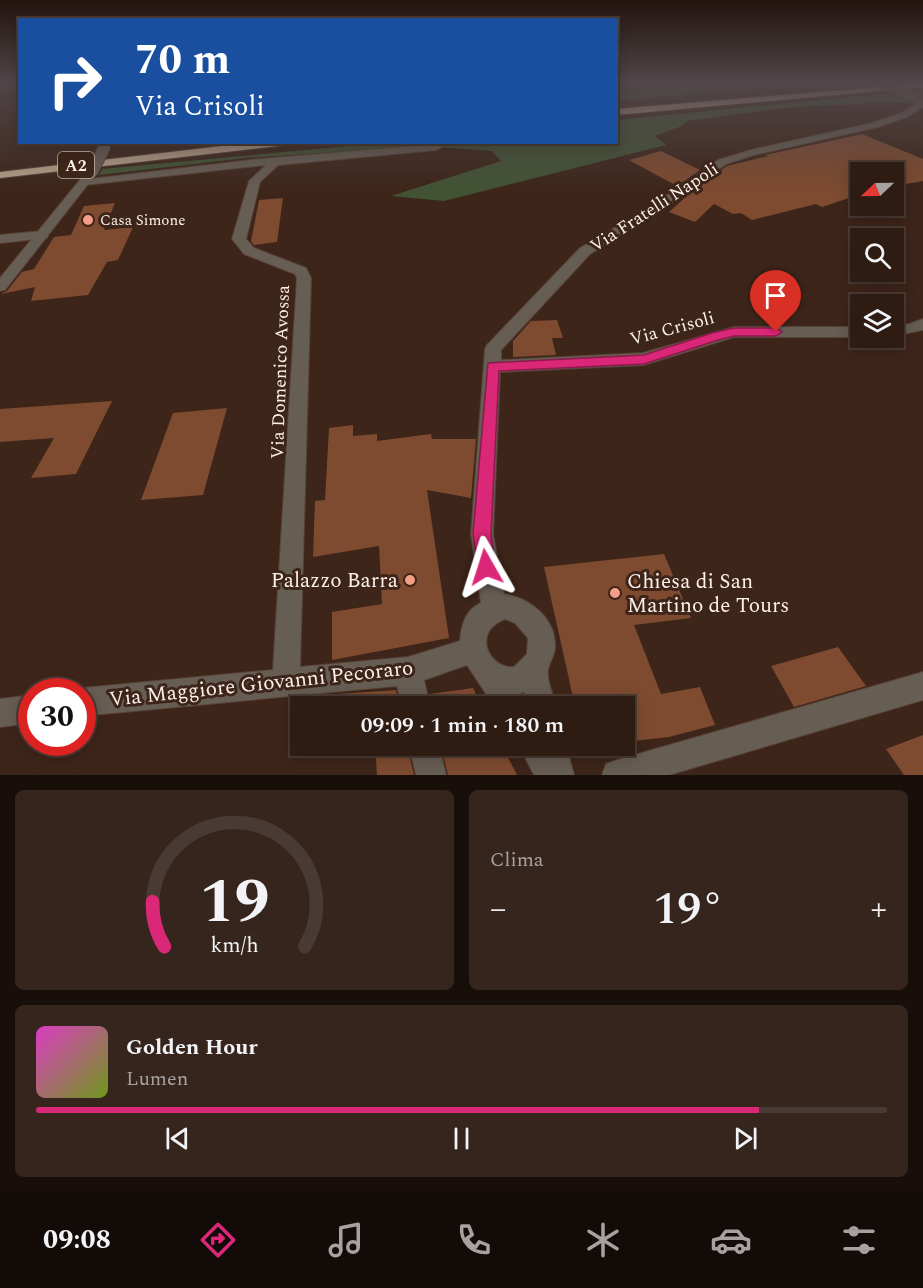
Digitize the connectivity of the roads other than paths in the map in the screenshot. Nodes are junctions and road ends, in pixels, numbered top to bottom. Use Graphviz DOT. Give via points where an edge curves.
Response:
graph roads {
  1 [pos="895,118"];
  2 [pos="916,118"];
  3 [pos="860,128"];
  4 [pos="107,144"];
  5 [pos="205,144"];
  6 [pos="268,144"];
  7 [pos="437,147"];
  8 [pos="275,162"];
  9 [pos="0,168"];
  10 [pos="0,176"];
  11 [pos="89,177"];
  12 [pos="42,236"];
  13 [pos="0,239"];
  14 [pos="0,287"];
  15 [pos="923,324"];
  16 [pos="904,330"];
  17 [pos="850,332"];
  18 [pos="492,366"];
  19 [pos="494,608"];
  20 [pos="473,650"];
  21 [pos="533,670"];
  22 [pos="408,671"];
  23 [pos="491,676"];
  24 [pos="286,682"];
  25 [pos="923,686"];
  26 [pos="414,696"];
  27 [pos="504,696"];
  28 [pos="540,696"];
  29 [pos="96,701"];
  30 [pos="18,711"];
  31 [pos="0,713"];
  32 [pos="426,756"];
  33 [pos="540,756"];
  34 [pos="553,756"];
  35 [pos="431,775"];
  36 [pos="552,775"];
  37 [pos="558,775"];
  38 [pos="617,775"];
  1 -- 3 [label="street, Via Fratelli Napoli, bridge"];
  2 -- 3 [label="street, Via Fratelli Napoli" via="878,129"];
  3 -- 18 [label="street, Via Fratelli Napoli" via="722,162 654,210 585,251 493,349"];
  4 -- 11 [label="street, bridge"];
  5 -- 9 [label="highway, A2"];
  6 -- 10 [label="highway"];
  7 -- 8 [label="street"];
  8 -- 11 [label="street"];
  8 -- 24 [label="street, Via Domenico Avossa" via="255,181 239,239 249,251 301,270 304,278"];
  11 -- 12 [label="street"];
  12 -- 13 [label="street"];
  12 -- 14 [label="street"];
  15 -- 16 [label="street"];
  17 -- 18 [label="street, Via Crisoli" via="734,332 644,359"];
  18 -- 19 [label="street, Via Fratelli Napoli" via="482,534"];
  19 -- 20 [label="street" via="485,612 474,628"];
  19 -- 21 [label="street" via="516,608 534,622 542,646"];
  20 -- 22 [label="street, Via Maggiore Giovanni Pecoraro"];
  20 -- 23 [label="street"];
  21 -- 23 [label="street" via="513,681"];
  21 -- 28 [label="street"];
  22 -- 24 [label="street, Via Maggiore Giovanni Pecoraro"];
  22 -- 26 [label="street"];
  23 -- 27 [label="street"];
  24 -- 29 [label="street, Via Maggiore Giovanni Pecoraro"];
  25 -- 38 [label="street"];
  30 -- 31 [label="street"];
  32 -- 35 [label="street"];
  33 -- 36 [label="street"];
  34 -- 37 [label="street"];
}
